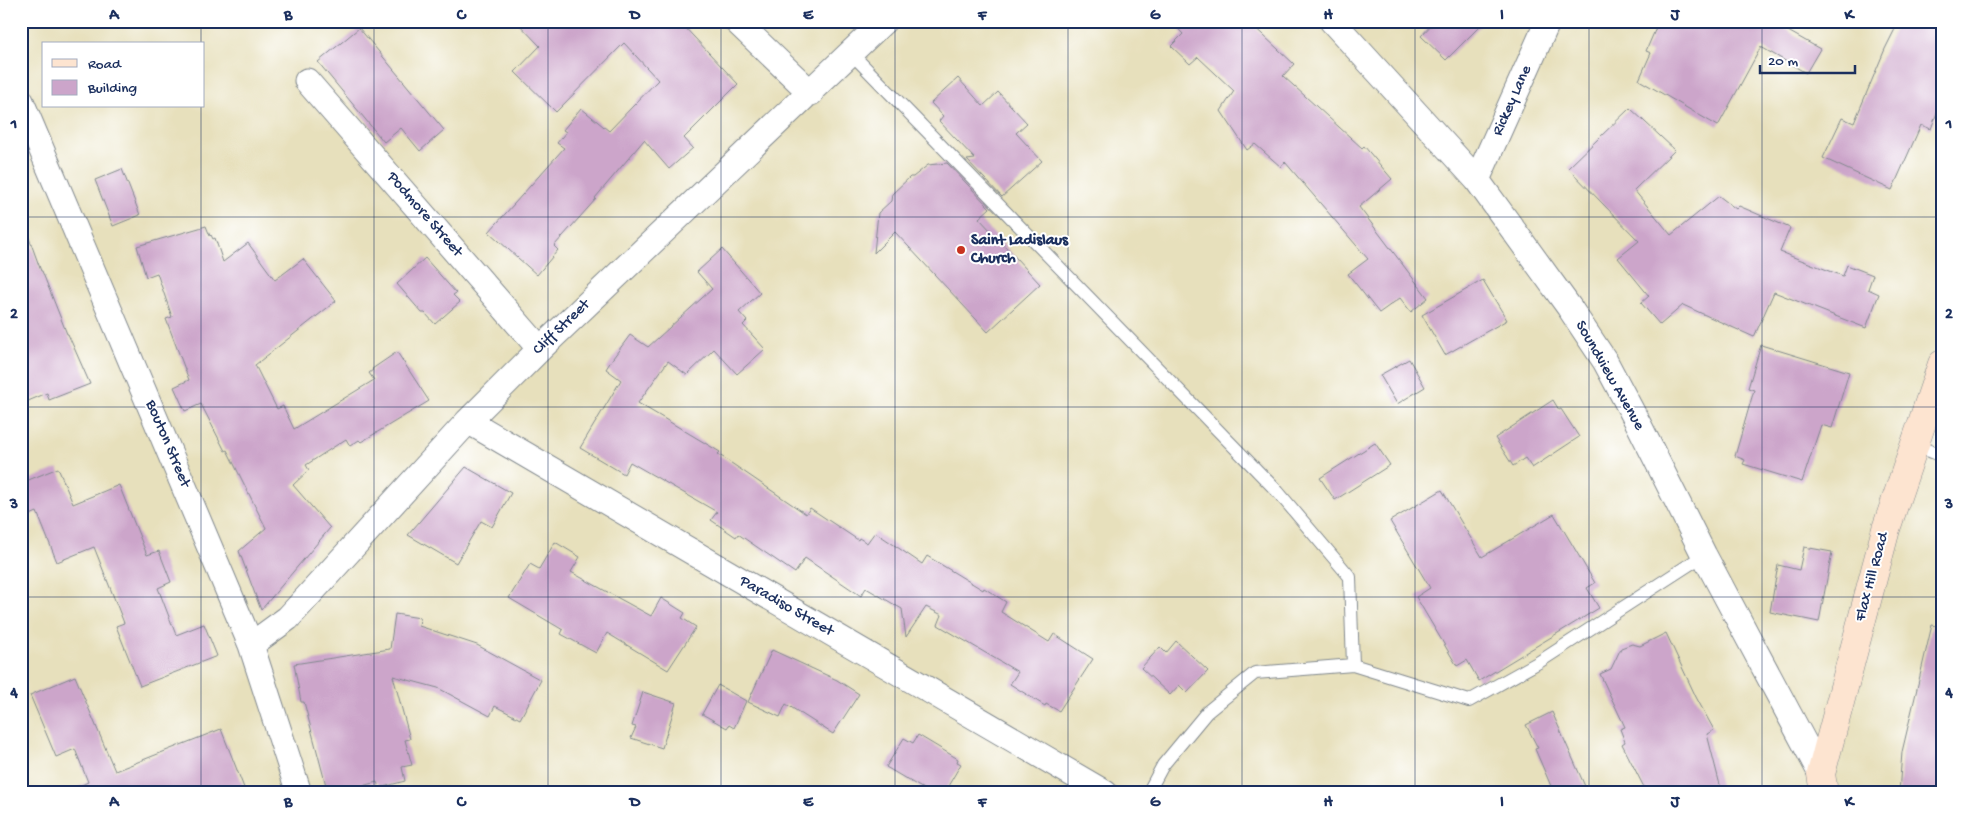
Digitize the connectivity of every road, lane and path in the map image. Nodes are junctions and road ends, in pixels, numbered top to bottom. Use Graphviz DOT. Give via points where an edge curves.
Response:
graph roads {
  1 [pos="736,21"];
  2 [pos="884,21"];
  3 [pos="1332,21"];
  4 [pos="1548,21"];
  5 [pos="850,52"];
  6 [pos="308,81"];
  7 [pos="811,93"];
  8 [pos="21,101"];
  9 [pos="1477,180"];
  10 [pos="540,349"];
  11 [pos="1942,364"];
  12 [pos="468,421"];
  13 [pos="1914,445"];
  14 [pos="1942,456"];
  15 [pos="1704,555"];
  16 [pos="251,645"];
  17 [pos="1353,665"];
  18 [pos="1822,783"];
  19 [pos="298,793"];
  20 [pos="1105,793"];
  21 [pos="1148,793"];
  1 -- 7 [label="street"];
  2 -- 5 [label="street, Cliff Street"];
  3 -- 9 [label="street, Soundview Avenue"];
  4 -- 9 [label="street, Rickey Lane"];
  5 -- 7 [label="street, Cliff Street"];
  5 -- 17 [label="lane" via="1278,492 1350,577"];
  6 -- 10 [label="street, Podmore Street"];
  7 -- 10 [label="street, Cliff Street"];
  8 -- 16 [label="street, Bouton Street"];
  9 -- 15 [label="street, Soundview Avenue" via="1569,306 1605,362"];
  10 -- 12 [label="street, Cliff Street"];
  11 -- 13 [label="main road, Flax Hill Road"];
  12 -- 16 [label="street, Cliff Street" via="288,618"];
  12 -- 20 [label="street, Paradiso Street"];
  13 -- 14 [label="lane"];
  13 -- 18 [label="main road, Flax Hill Road" via="1886,529"];
  15 -- 17 [label="lane" via="1539,662 1469,700"];
  15 -- 18 [label="street, Soundview Avenue"];
  16 -- 19 [label="street, Bouton Street"];
  17 -- 21 [label="lane" via="1255,673 1207,712 1164,765"];
}
